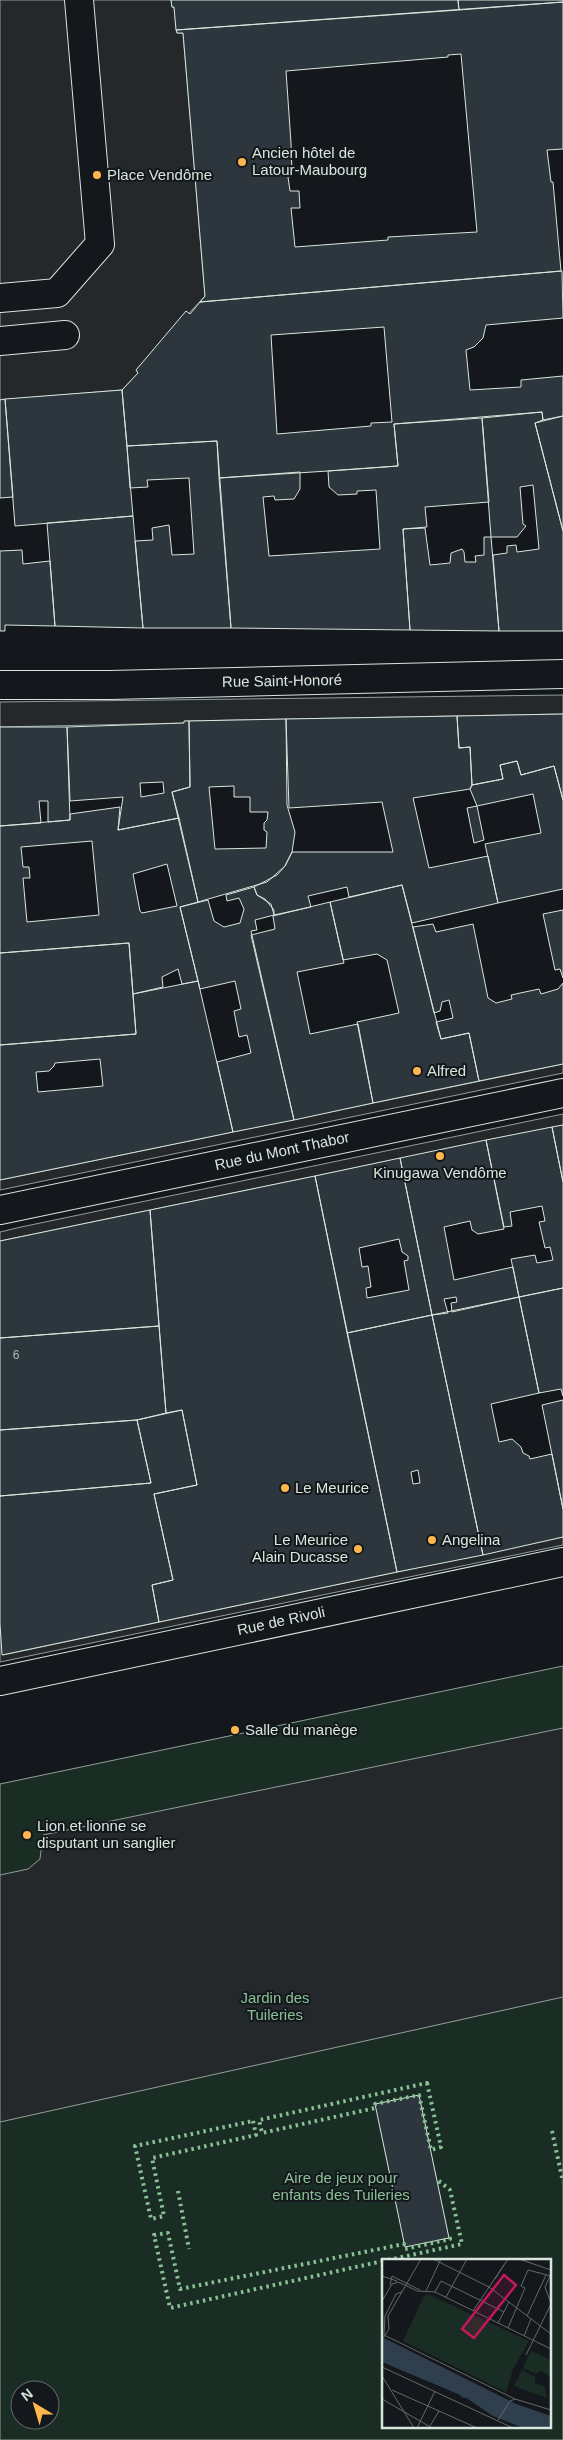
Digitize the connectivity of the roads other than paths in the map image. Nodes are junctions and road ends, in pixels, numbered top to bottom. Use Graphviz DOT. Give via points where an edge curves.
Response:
graph roads {
  1 [pos="80,0"];
  2 [pos="0,298"];
  3 [pos="65,335"];
  4 [pos="0,341"];
  5 [pos="563,674"];
  6 [pos="0,685"];
  7 [pos="563,1093"];
  8 [pos="0,1210"];
  9 [pos="563,1562"];
  10 [pos="0,1681"];
  1 -- 2 [label="street" via="100,244 57,293"];
  3 -- 4 [label="street"];
  5 -- 6 [label="street, Rue Saint-Honoré"];
  7 -- 8 [label="street, Rue du Mont Thabor"];
  9 -- 10 [label="street, Rue de Rivoli"];
}
